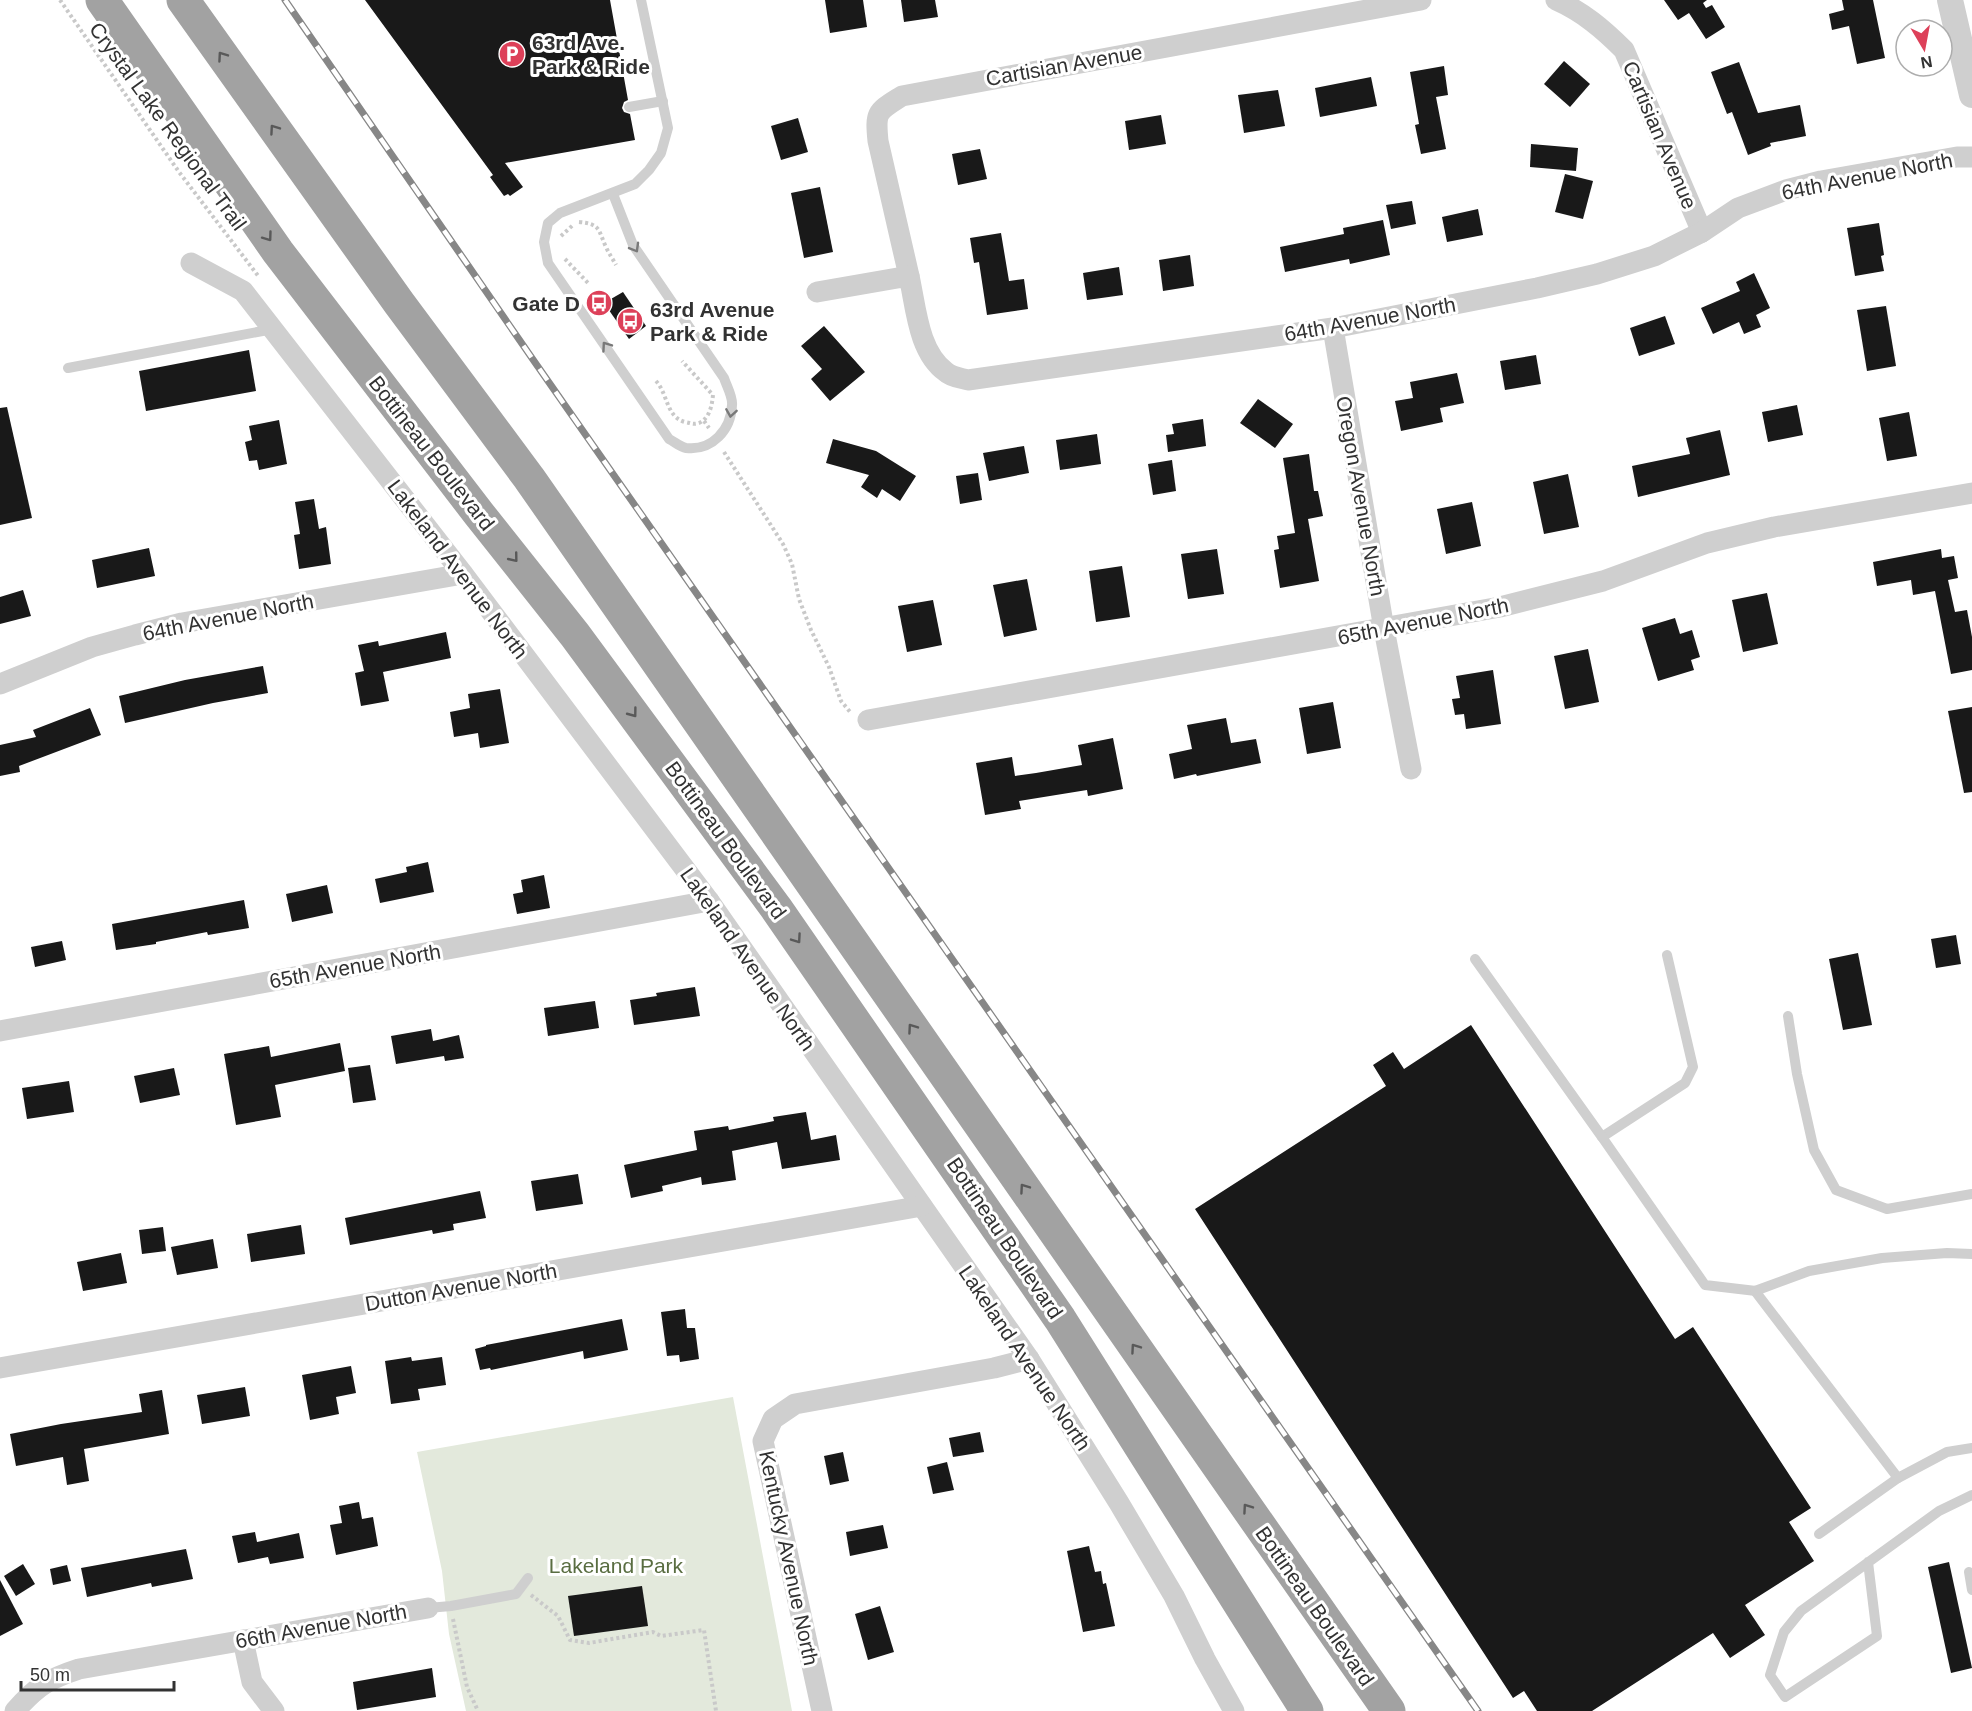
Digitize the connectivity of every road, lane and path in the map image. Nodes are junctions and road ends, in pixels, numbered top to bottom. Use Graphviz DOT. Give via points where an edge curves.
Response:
graph roads {
  1 [pos="60,0"];
  2 [pos="102,0"];
  3 [pos="183,0"];
  4 [pos="641,0"];
  5 [pos="1421,0"];
  6 [pos="1556,0"];
  7 [pos="1950,0"];
  8 [pos="1972,96"];
  9 [pos="663,101"];
  10 [pos="629,108"];
  11 [pos="1972,157"];
  12 [pos="613,194"];
  13 [pos="1702,232"];
  14 [pos="559,238"];
  15 [pos="560,255"];
  16 [pos="191,262"];
  17 [pos="616,266"];
  18 [pos="254,269"];
  19 [pos="909,276"];
  20 [pos="589,284"];
  21 [pos="817,292"];
  22 [pos="1332,328"];
  23 [pos="273,329"];
  24 [pos="682,361"];
  25 [pos="68,368"];
  26 [pos="656,381"];
  27 [pos="704,421"];
  28 [pos="716,440"];
  29 [pos="1972,493"];
  30 [pos="463,574"];
  31 [pos="1384,629"];
  32 [pos="0,684"];
  33 [pos="868,720"];
  34 [pos="1411,769"];
  35 [pos="709,901"];
  36 [pos="1667,955"];
  37 [pos="1475,959"];
  38 [pos="1788,1016"];
  39 [pos="0,1032"];
  40 [pos="1602,1137"];
  41 [pos="1972,1194"];
  42 [pos="922,1206"];
  43 [pos="1972,1254"];
  44 [pos="1756,1291"];
  45 [pos="1029,1359"];
  46 [pos="0,1368"];
  47 [pos="1972,1448"];
  48 [pos="1898,1478"];
  49 [pos="1972,1495"];
  50 [pos="1819,1534"];
  51 [pos="1868,1562"];
  52 [pos="1969,1572"];
  53 [pos="528,1578"];
  54 [pos="521,1588"];
  55 [pos="1972,1590"];
  56 [pos="451,1606"];
  57 [pos="428,1608"];
  58 [pos="243,1640"];
  59 [pos="15,1711"];
  60 [pos="274,1711"];
  61 [pos="478,1711"];
  62 [pos="716,1711"];
  63 [pos="822,1711"];
  64 [pos="1234,1711"];
  65 [pos="1307,1711"];
  66 [pos="1389,1711"];
  1 -- 18 [label="path, Crystal Lake Regional Trail" via="179,172"];
  2 -- 65 [label="highway, Bottineau Boulevard, one-way" via="278,252 575,635 776,908 1060,1319"];
  66 -- 3 [label="highway, Bottineau Boulevard, one-way" via="529,478"];
  4 -- 9 [label="lane"];
  5 -- 19 [label="street, Cartisian Avenue" via="902,96 880,110 876,121"];
  6 -- 13 [label="street, Cartisian Avenue" via="1602,27 1624,50"];
  7 -- 8 [label="street"];
  9 -- 10 [label="lane"];
  9 -- 12 [label="lane" via="668,128 661,153 635,184"];
  11 -- 13 [label="street, 64th Avenue North" via="1786,190 1738,208"];
  12 -- 28 [label="lane, one-way" via="633,245 724,378 733,402 730,423"];
  28 -- 12 [label="lane, one-way" via="699,448 684,448 669,439 548,263 544,242 549,223 560,213"];
  13 -- 22 [label="street, 64th Avenue North" via="1654,256 1597,274"];
  14 -- 17 [label="path" via="578,222 590,223 600,229"];
  15 -- 20 [label="path"];
  16 -- 23 [label="street, Lakeland Avenue North" via="243,291"];
  19 -- 21 [label="street"];
  19 -- 22 [label="street, 64th Avenue North" via="925,344 934,362 947,374 968,380"];
  22 -- 31 [label="street, Oregon Avenue North"];
  23 -- 25 [label="lane"];
  23 -- 30 [label="street, Lakeland Avenue North"];
  24 -- 27 [label="path" via="713,395"];
  26 -- 27 [label="path" via="678,420 695,424"];
  27 -- 28 [label="path"];
  28 -- 33 [label="path" via="783,544 811,630 841,701 851,713"];
  29 -- 31 [label="street, 65th Avenue North" via="1774,527 1707,543 1555,594"];
  30 -- 32 [label="street, 64th Avenue North" via="144,632 92,647"];
  30 -- 35 [label="street, Lakeland Avenue North"];
  31 -- 33 [label="street, 65th Avenue North"];
  31 -- 34 [label="street, Oregon Avenue North"];
  35 -- 39 [label="street, 65th Avenue North"];
  35 -- 42 [label="street, Lakeland Avenue North"];
  36 -- 40 [label="lane" via="1693,1067 1685,1083"];
  37 -- 40 [label="lane"];
  38 -- 41 [label="lane" via="1814,1150 1836,1190 1887,1209"];
  40 -- 44 [label="lane" via="1705,1285"];
  42 -- 45 [label="street, Lakeland Avenue North"];
  42 -- 46 [label="street, Dutton Avenue North"];
  43 -- 44 [label="lane" via="1882,1258 1809,1271"];
  44 -- 48 [label="lane"];
  45 -- 63 [label="street, Kentucky Avenue North" via="795,1404 773,1419 763,1441"];
  45 -- 64 [label="street, Lakeland Avenue North" via="1174,1596"];
  47 -- 48 [label="lane" via="1947,1452"];
  48 -- 50 [label="lane"];
  49 -- 51 [label="lane" via="1940,1511"];
  51 -- 51 [label="lane" via="1801,1611 1784,1632 1770,1675 1785,1697 1877,1636"];
  52 -- 55 [label="lane"];
  53 -- 54 [label="lane"];
  54 -- 56 [label="lane" via="516,1594"];
  54 -- 62 [label="path" via="558,1616 570,1640 589,1643 653,1632 661,1636 704,1630"];
  56 -- 57 [label="lane"];
  56 -- 61 [label="path" via="468,1687"];
  57 -- 58 [label="street, 66th Avenue North"];
  58 -- 59 [label="street, 66th Avenue North" via="70,1672 31,1692"];
  58 -- 60 [label="street" via="252,1682"];
}
